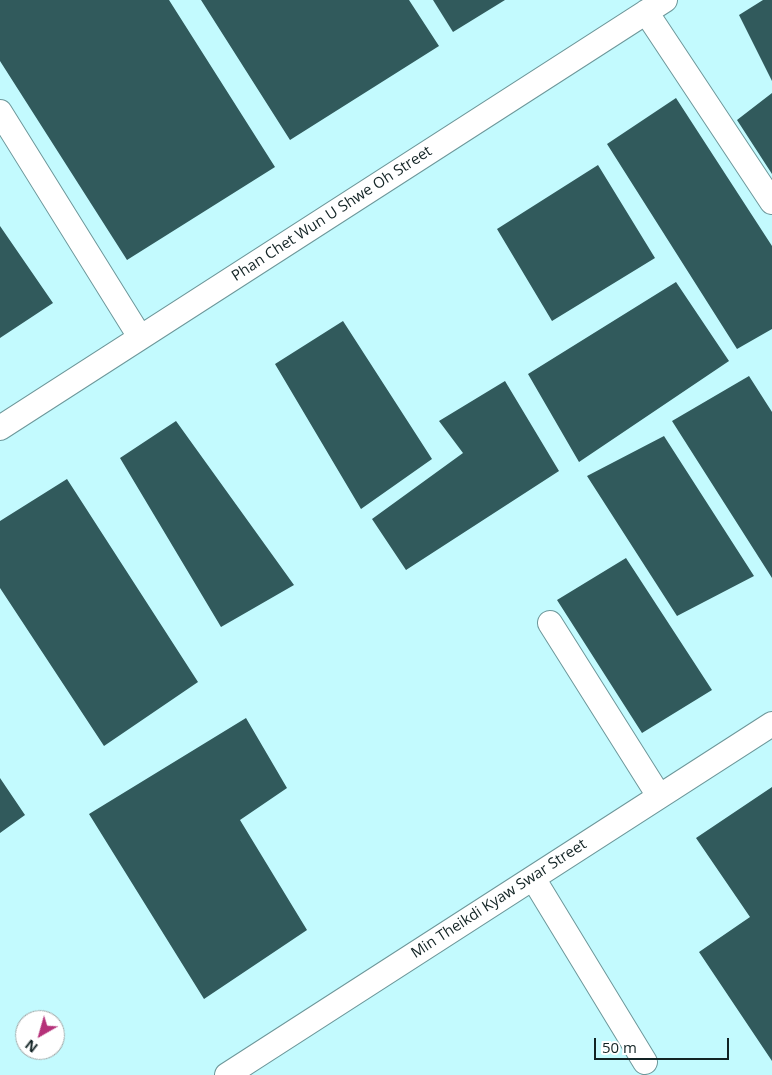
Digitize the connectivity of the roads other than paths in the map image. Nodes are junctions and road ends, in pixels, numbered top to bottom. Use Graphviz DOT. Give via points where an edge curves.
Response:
graph roads {
  1 [pos="655,6"];
  2 [pos="0,112"];
  3 [pos="772,202"];
  4 [pos="140,337"];
  5 [pos="0,428"];
  6 [pos="550,623"];
  7 [pos="772,724"];
  8 [pos="659,796"];
  9 [pos="533,878"];
  10 [pos="645,1062"];
  11 [pos="227,1075"];
  1 -- 3 [label="street"];
  1 -- 4 [label="street, Phan Chet Wun U Shwe Oh Street"];
  2 -- 4 [label="street"];
  4 -- 5 [label="street, Phan Chet Wun U Shwe Oh Street"];
  6 -- 8 [label="street"];
  7 -- 8 [label="street, Min Theikdi Kyaw Swar Street"];
  8 -- 9 [label="street, Min Theikdi Kyaw Swar Street"];
  9 -- 10 [label="street"];
  9 -- 11 [label="street, Min Theikdi Kyaw Swar Street"];
}
